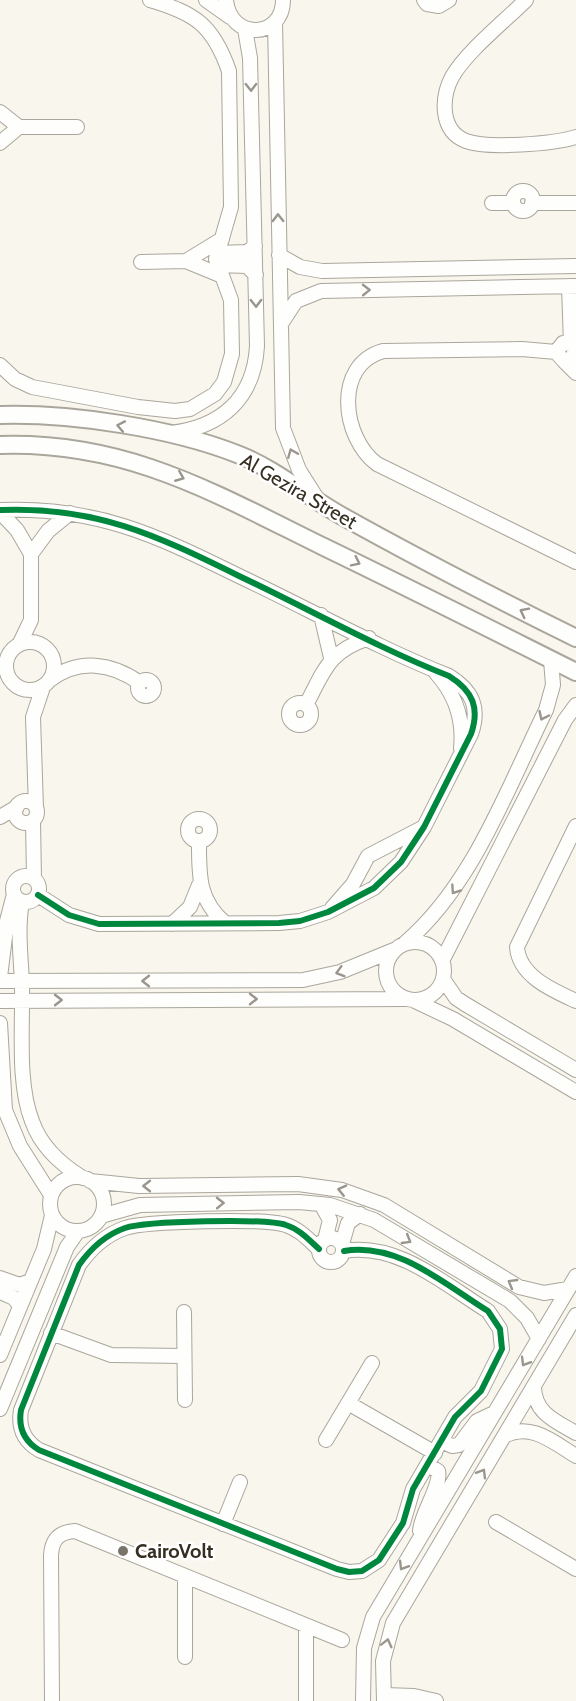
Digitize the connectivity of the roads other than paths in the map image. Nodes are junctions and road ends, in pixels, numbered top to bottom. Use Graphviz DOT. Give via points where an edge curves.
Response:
graph roads {
  1 [pos="150,0"];
  2 [pos="206,0"];
  3 [pos="226,0"];
  4 [pos="283,0"];
  5 [pos="424,0"];
  6 [pos="449,0"];
  7 [pos="526,0"];
  8 [pos="230,17"];
  9 [pos="274,22"];
  10 [pos="245,29"];
  11 [pos="0,112"];
  12 [pos="19,127"];
  13 [pos="77,127"];
  14 [pos="576,137"];
  15 [pos="0,143"];
  16 [pos="576,202"];
  17 [pos="492,203"];
  18 [pos="222,239"];
  19 [pos="255,246"];
  20 [pos="279,255"];
  21 [pos="186,261"];
  22 [pos="141,262"];
  23 [pos="218,264"];
  24 [pos="576,266"];
  25 [pos="334,271"];
  26 [pos="256,275"];
  27 [pos="572,286"];
  28 [pos="334,290"];
  29 [pos="280,324"];
  30 [pos="257,346"];
  31 [pos="281,347"];
  32 [pos="574,349"];
  33 [pos="560,357"];
  34 [pos="0,365"];
  35 [pos="576,373"];
  36 [pos="0,415"];
  37 [pos="163,434"];
  38 [pos="0,445"];
  39 [pos="321,504"];
  40 [pos="0,511"];
  41 [pos="70,513"];
  42 [pos="31,554"];
  43 [pos="576,562"];
  44 [pos="321,615"];
  45 [pos="31,620"];
  46 [pos="575,637"];
  47 [pos="369,638"];
  48 [pos="39,644"];
  49 [pos="9,652"];
  50 [pos="51,655"];
  51 [pos="331,658"];
  52 [pos="551,660"];
  53 [pos="81,666"];
  54 [pos="576,672"];
  55 [pos="4,677"];
  56 [pos="140,682"];
  57 [pos="46,683"];
  58 [pos="20,689"];
  59 [pos="306,705"];
  60 [pos="576,705"];
  61 [pos="33,717"];
  62 [pos="25,812"];
  63 [pos="0,817"];
  64 [pos="0,822"];
  65 [pos="576,826"];
  66 [pos="424,827"];
  67 [pos="199,842"];
  68 [pos="391,844"];
  69 [pos="401,862"];
  70 [pos="357,876"];
  71 [pos="34,879"];
  72 [pos="0,881"];
  73 [pos="200,885"];
  74 [pos="374,888"];
  75 [pos="17,894"];
  76 [pos="38,895"];
  77 [pos="190,907"];
  78 [pos="209,907"];
  79 [pos="328,912"];
  80 [pos="225,923"];
  81 [pos="172,924"];
  82 [pos="400,947"];
  83 [pos="442,961"];
  84 [pos="0,979"];
  85 [pos="443,979"];
  86 [pos="22,981"];
  87 [pos="410,1000"];
  88 [pos="0,1001"];
  89 [pos="22,1001"];
  90 [pos="576,1001"];
  91 [pos="0,1023"];
  92 [pos="576,1070"];
  93 [pos="576,1092"];
  94 [pos="87,1179"];
  95 [pos="51,1195"];
  96 [pos="321,1204"];
  97 [pos="360,1214"];
  98 [pos="52,1215"];
  99 [pos="101,1216"];
  100 [pos="78,1231"];
  101 [pos="322,1244"];
  102 [pos="343,1247"];
  103 [pos="576,1276"];
  104 [pos="0,1278"];
  105 [pos="30,1281"];
  106 [pos="568,1289"];
  107 [pos="0,1292"];
  108 [pos="20,1306"];
  109 [pos="184,1312"];
  110 [pos="576,1315"];
  111 [pos="29,1338"];
  112 [pos="49,1339"];
  113 [pos="538,1339"];
  114 [pos="0,1355"];
  115 [pos="184,1356"];
  116 [pos="372,1363"];
  117 [pos="534,1386"];
  118 [pos="185,1400"];
  119 [pos="348,1403"];
  120 [pos="0,1408"];
  121 [pos="494,1413"];
  122 [pos="576,1433"];
  123 [pos="504,1436"];
  124 [pos="326,1440"];
  125 [pos="438,1447"];
  126 [pos="576,1456"];
  127 [pos="428,1465"];
  128 [pos="240,1482"];
  129 [pos="496,1522"];
  130 [pos="223,1524"];
  131 [pos="420,1537"];
  132 [pos="576,1569"];
  133 [pos="185,1576"];
  134 [pos="306,1627"];
  135 [pos="342,1640"];
  136 [pos="185,1657"];
  137 [pos="384,1698"];
  138 [pos="414,1698"];
  139 [pos="52,1701"];
  140 [pos="306,1701"];
  141 [pos="363,1701"];
  142 [pos="436,1701"];
  1 -- 18 [label="street" via="181,9 198,20 212,35 229,71 231,207"];
  2 -- 8 [label="street"];
  3 -- 8 [label="street"];
  4 -- 9 [label="street"];
  5 -- 6 [label="street" via="438,6"];
  7 -- 14 [label="street" via="452,78 445,100 446,122 458,138 477,143 540,144"];
  8 -- 10 [label="street"];
  9 -- 10 [label="street" via="263,29"];
  20 -- 9 [label="street, one-way"];
  10 -- 19 [label="street, one-way" via="250,58"];
  11 -- 12 [label="street"];
  12 -- 13 [label="street"];
  12 -- 15 [label="street"];
  16 -- 17 [label="street" via="532,203 529,194 522,192 516,194 513,203"];
  18 -- 21 [label="street"];
  18 -- 23 [label="street"];
  19 -- 23 [label="street"];
  19 -- 26 [label="street"];
  20 -- 25 [label="street" via="300,267"];
  20 -- 29 [label="street"];
  21 -- 22 [label="street"];
  21 -- 23 [label="street"];
  23 -- 26 [label="street" via="247,266"];
  23 -- 34 [label="street" via="231,300 230,368 215,394 190,409 138,407 32,387 15,379"];
  24 -- 25 [label="street"];
  25 -- 28 [label="street"];
  26 -- 30 [label="street, one-way"];
  28 -- 27 [label="street, one-way"];
  27 -- 32 [label="street"];
  28 -- 29 [label="street" via="308,294 296,301"];
  29 -- 31 [label="street"];
  30 -- 31 [label="street"];
  30 -- 37 [label="street" via="254,372 237,402 204,426"];
  39 -- 31 [label="street, one-way" via="300,470 283,428"];
  32 -- 33 [label="street" via="562,343"];
  33 -- 35 [label="street"];
  33 -- 43 [label="street" via="522,349 373,354 364,359 351,377 350,424 362,451 377,464"];
  37 -- 36 [label="main road, Al Gezira Street, one-way" via="82,419"];
  37 -- 39 [label="main road, Al Gezira Street" via="239,455 275,472"];
  38 -- 52 [label="main road, Al Gezira Street, one-way" via="73,448 161,470"];
  46 -- 39 [label="main road, Al Gezira Street, one-way" via="415,557"];
  40 -- 41 [label="street"];
  40 -- 42 [label="street"];
  41 -- 42 [label="street" via="48,531"];
  41 -- 44 [label="street" via="150,534"];
  42 -- 45 [label="street"];
  44 -- 47 [label="street"];
  44 -- 51 [label="street"];
  45 -- 48 [label="street"];
  45 -- 49 [label="street"];
  47 -- 51 [label="street"];
  47 -- 66 [label="street" via="461,684 476,707 476,721"];
  48 -- 49 [label="street"];
  48 -- 50 [label="street"];
  49 -- 55 [label="street"];
  50 -- 53 [label="street"];
  50 -- 57 [label="street" via="54,672"];
  51 -- 59 [label="street"];
  52 -- 54 [label="main road, Al Gezira Street"];
  52 -- 82 [label="street, one-way" via="553,685 546,710 467,871 446,903"];
  53 -- 56 [label="street" via="112,668"];
  53 -- 57 [label="street" via="64,670"];
  55 -- 58 [label="street"];
  57 -- 58 [label="street" via="35,690"];
  57 -- 61 [label="street"];
  58 -- 61 [label="street"];
  60 -- 83 [label="street"];
  61 -- 62 [label="street" via="35,779"];
  62 -- 63 [label="street"];
  62 -- 64 [label="street"];
  62 -- 71 [label="street"];
  65 -- 90 [label="street" via="517,947 521,966 527,973"];
  66 -- 68 [label="street"];
  66 -- 69 [label="street"];
  67 -- 73 [label="street"];
  68 -- 69 [label="street"];
  68 -- 70 [label="street" via="368,856"];
  69 -- 74 [label="street"];
  70 -- 74 [label="street"];
  70 -- 79 [label="street"];
  71 -- 75 [label="street" via="20,878"];
  71 -- 76 [label="street" via="39,886"];
  72 -- 75 [label="street"];
  73 -- 77 [label="street"];
  73 -- 78 [label="street"];
  74 -- 79 [label="street"];
  75 -- 76 [label="street" via="32,901"];
  75 -- 84 [label="street" via="7,921"];
  75 -- 86 [label="street"];
  76 -- 81 [label="street" via="84,921 107,925"];
  77 -- 78 [label="street"];
  77 -- 81 [label="street"];
  78 -- 80 [label="street"];
  79 -- 80 [label="street" via="300,921"];
  80 -- 81 [label="street"];
  82 -- 83 [label="street" via="423,943"];
  82 -- 86 [label="street, one-way" via="340,972 303,980"];
  82 -- 87 [label="street" via="389,957 386,974 392,990"];
  83 -- 85 [label="street"];
  84 -- 86 [label="street"];
  85 -- 87 [label="street" via="433,995"];
  85 -- 92 [label="street" via="465,1004"];
  86 -- 89 [label="street"];
  89 -- 87 [label="street, one-way"];
  87 -- 93 [label="street" via="453,1019"];
  88 -- 89 [label="street"];
  89 -- 94 [label="street" via="24,1093 32,1123 58,1160"];
  91 -- 95 [label="street" via="4,1110 20,1146"];
  94 -- 95 [label="street" via="68,1178"];
  94 -- 99 [label="street" via="103,1196"];
  106 -- 94 [label="street, one-way" via="544,1293 519,1287 384,1205 342,1190 298,1184 139,1186"];
  95 -- 98 [label="street"];
  96 -- 97 [label="street"];
  99 -- 96 [label="street, one-way" via="140,1205"];
  96 -- 101 [label="street" via="330,1220"];
  97 -- 102 [label="street" via="348,1222"];
  97 -- 113 [label="street, one-way" via="510,1301 527,1318"];
  98 -- 100 [label="street" via="58,1224"];
  98 -- 105 [label="street" via="44,1249"];
  99 -- 100 [label="street" via="87,1229"];
  100 -- 111 [label="street" via="67,1247"];
  101 -- 102 [label="street" via="334,1238"];
  101 -- 102 [label="street" via="320,1256 328,1262 339,1260"];
  101 -- 112 [label="street" via="277,1222 149,1223 128,1227 98,1243 79,1265"];
  102 -- 125 [label="street" via="398,1256 488,1311 498,1324 503,1342 498,1361 481,1391 459,1412"];
  103 -- 106 [label="street"];
  104 -- 105 [label="street" via="20,1285"];
  105 -- 108 [label="street"];
  106 -- 113 [label="street"];
  107 -- 108 [label="street" via="14,1298"];
  108 -- 114 [label="street"];
  109 -- 115 [label="street"];
  110 -- 117 [label="street"];
  111 -- 112 [label="street"];
  111 -- 120 [label="street"];
  112 -- 115 [label="street" via="111,1356"];
  112 -- 130 [label="street" via="21,1410 22,1431 29,1442 39,1450"];
  113 -- 121 [label="street, one-way"];
  115 -- 118 [label="street"];
  116 -- 119 [label="street"];
  117 -- 122 [label="street" via="541,1411"];
  117 -- 123 [label="street"];
  119 -- 124 [label="street"];
  119 -- 125 [label="street"];
  121 -- 125 [label="street" via="477,1421 459,1445"];
  121 -- 131 [label="street"];
  123 -- 126 [label="street" via="529,1430"];
  137 -- 123 [label="street, one-way" via="383,1661 393,1623"];
  125 -- 127 [label="street"];
  127 -- 130 [label="street" via="413,1489 401,1528 379,1560 362,1571 343,1571"];
  127 -- 131 [label="street" via="438,1471 439,1477 422,1518"];
  128 -- 130 [label="street"];
  129 -- 132 [label="street"];
  131 -- 141 [label="street, one-way" via="367,1632 362,1664"];
  133 -- 134 [label="street"];
  133 -- 136 [label="street"];
  133 -- 139 [label="street" via="75,1531 57,1537 51,1555"];
  134 -- 135 [label="street"];
  134 -- 140 [label="street"];
  137 -- 138 [label="street"];
  138 -- 142 [label="street"];
}
